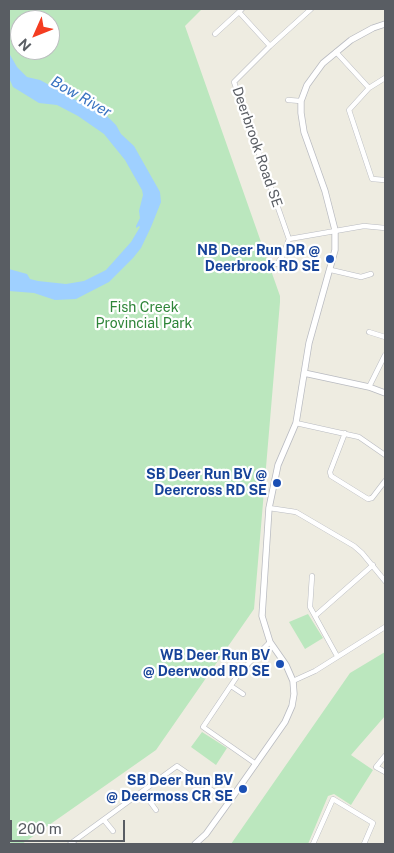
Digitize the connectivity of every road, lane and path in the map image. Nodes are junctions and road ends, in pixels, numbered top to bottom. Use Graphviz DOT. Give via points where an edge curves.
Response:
graph roads {
  1 [pos="311,9"];
  2 [pos="241,10"];
  3 [pos="385,24"];
  4 [pos="215,34"];
  5 [pos="270,46"];
  6 [pos="336,52"];
  7 [pos="385,78"];
  8 [pos="369,88"];
  9 [pos="288,100"];
  10 [pos="301,101"];
  11 [pos="385,180"];
  12 [pos="385,228"];
  13 [pos="335,230"];
  14 [pos="289,239"];
  15 [pos="277,264"];
  16 [pos="331,270"];
  17 [pos="371,274"];
  18 [pos="369,332"];
  19 [pos="385,337"];
  20 [pos="385,355"];
  21 [pos="304,373"];
  22 [pos="369,387"];
  23 [pos="385,393"];
  24 [pos="296,422"];
  25 [pos="345,432"];
  26 [pos="385,455"];
  27 [pos="385,481"];
  28 [pos="269,508"];
  29 [pos="373,565"];
  30 [pos="312,576"];
  31 [pos="385,581"];
  32 [pos="315,616"];
  33 [pos="385,628"];
  34 [pos="270,642"];
  35 [pos="337,656"];
  36 [pos="293,681"];
  37 [pos="231,686"];
  38 [pos="243,694"];
  39 [pos="385,756"];
  40 [pos="256,764"];
  41 [pos="385,772"];
  42 [pos="143,792"];
  43 [pos="229,802"];
  44 [pos="156,810"];
  45 [pos="104,820"];
  46 [pos="112,831"];
  47 [pos="70,844"];
  48 [pos="195,844"];
  49 [pos="314,844"];
  50 [pos="364,844"];
  1 -- 5 [label="street, Deerbrook Road SE"];
  2 -- 4 [label="street"];
  2 -- 5 [label="street"];
  3 -- 6 [label="street" via="351,40"];
  5 -- 14 [label="street, Deerbrook Road SE" via="234,82"];
  6 -- 8 [label="street"];
  6 -- 10 [label="street" via="306,85"];
  7 -- 8 [label="street"];
  8 -- 11 [label="street" via="349,110 372,178"];
  9 -- 10 [label="street"];
  10 -- 13 [label="street" via="304,132"];
  12 -- 13 [label="street" via="364,226"];
  13 -- 14 [label="street"];
  13 -- 16 [label="street" via="336,250"];
  14 -- 15 [label="street"];
  16 -- 17 [label="street" via="361,277"];
  16 -- 21 [label="street" via="309,343"];
  18 -- 19 [label="street"];
  20 -- 22 [label="street"];
  21 -- 22 [label="street"];
  21 -- 24 [label="street"];
  22 -- 23 [label="street"];
  24 -- 25 [label="street"];
  24 -- 28 [label="street" via="278,466"];
  25 -- 26 [label="street"];
  25 -- 27 [label="street" via="331,476 368,499"];
  28 -- 29 [label="street" via="296,512 354,546"];
  28 -- 34 [label="street" via="262,616"];
  29 -- 31 [label="street"];
  29 -- 32 [label="street"];
  30 -- 32 [label="street" via="310,607"];
  32 -- 35 [label="street"];
  33 -- 35 [label="street"];
  34 -- 36 [label="street"];
  34 -- 37 [label="street" via="240,672"];
  35 -- 36 [label="street"];
  36 -- 40 [label="street" via="292,706 285,722"];
  37 -- 38 [label="street"];
  37 -- 40 [label="street" via="203,727"];
  39 -- 41 [label="street" via="376,766"];
  40 -- 43 [label="street"];
  42 -- 43 [label="street" via="178,766"];
  42 -- 44 [label="street"];
  42 -- 45 [label="street"];
  43 -- 48 [label="street"];
  45 -- 46 [label="street"];
  45 -- 47 [label="street"];
  49 -- 50 [label="street" via="333,800 373,823"];
}
